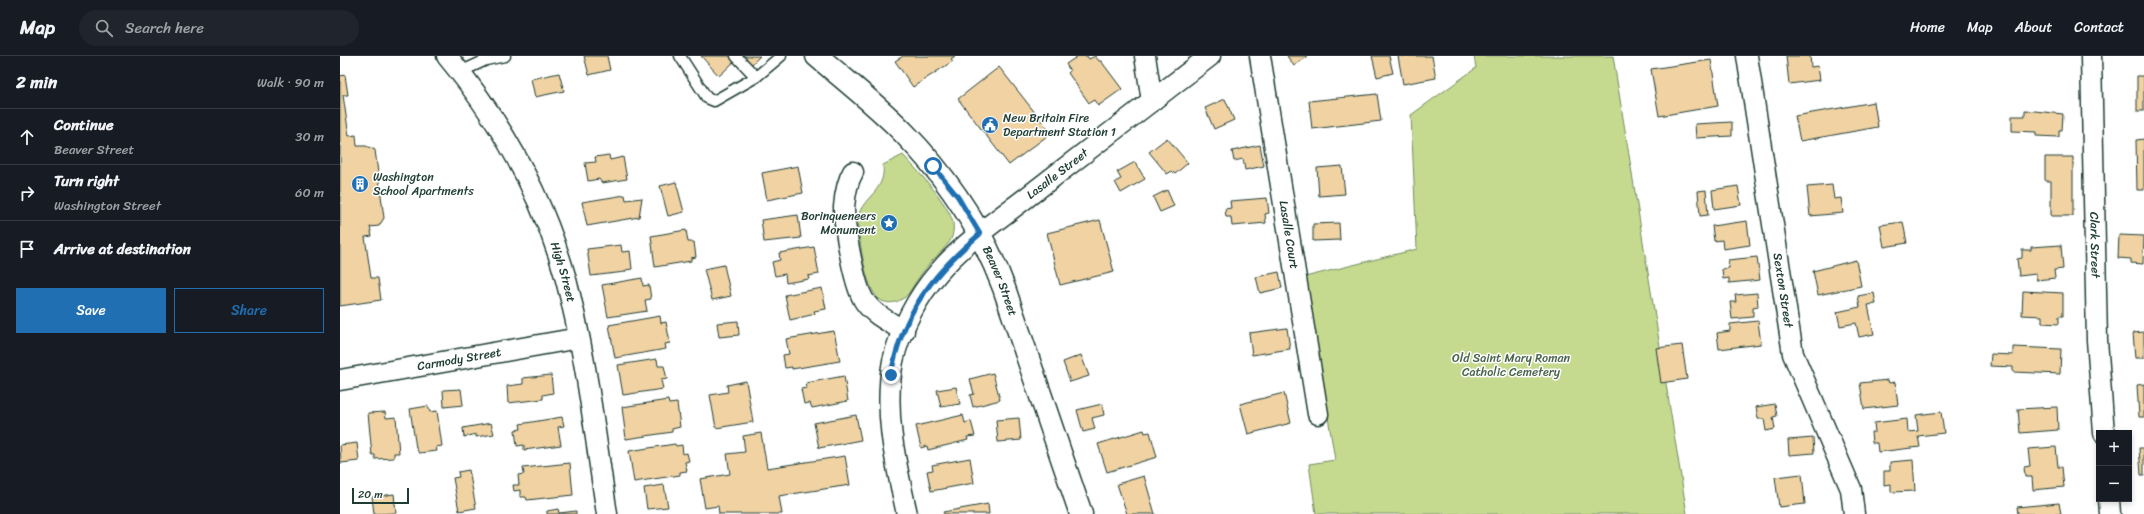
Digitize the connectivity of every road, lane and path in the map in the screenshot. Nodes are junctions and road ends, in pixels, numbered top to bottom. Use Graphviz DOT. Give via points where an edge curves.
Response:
graph roads {
  1 [pos="447,56"];
  2 [pos="505,56"];
  3 [pos="680,56"];
  4 [pos="736,56"];
  5 [pos="817,56"];
  6 [pos="1145,56"];
  7 [pos="1210,56"];
  8 [pos="1260,56"];
  9 [pos="1747,56"];
  10 [pos="2091,56"];
  11 [pos="778,57"];
  12 [pos="460,72"];
  13 [pos="756,77"];
  14 [pos="1152,101"];
  15 [pos="853,172"];
  16 [pos="980,234"];
  17 [pos="904,331"];
  18 [pos="579,338"];
  19 [pos="340,380"];
  20 [pos="1318,414"];
  21 [pos="2104,430"];
  22 [pos="2109,502"];
  23 [pos="607,514"];
  24 [pos="907,514"];
  25 [pos="1081,514"];
  26 [pos="1854,514"];
  27 [pos="2110,514"];
  1 -- 12 [label="street, High Street"];
  2 -- 12 [label="lane" via="486,60"];
  3 -- 13 [label="lane" via="707,98 714,101"];
  4 -- 13 [label="lane"];
  5 -- 16 [label="main road, Beaver Street" via="911,140 958,197"];
  6 -- 14 [label="street"];
  7 -- 14 [label="street, Lasalle Street"];
  8 -- 20 [label="street, Lasalle Court"];
  9 -- 26 [label="street, Sexton Street" via="1793,354 1851,489"];
  10 -- 21 [label="street, Clark Street" via="2097,340"];
  11 -- 13 [label="lane"];
  12 -- 18 [label="street, High Street" via="500,130 539,204 564,275"];
  14 -- 16 [label="street, Lasalle Street"];
  15 -- 17 [label="street" via="846,191 844,208 858,288 872,310"];
  16 -- 17 [label="street, Lasalle Street" via="956,254 935,277 921,295"];
  16 -- 25 [label="main road, Beaver Street" via="1009,300"];
  17 -- 24 [label="street, Lasalle Street" via="893,361 889,404 894,450"];
  18 -- 19 [label="street, Carmody Street"];
  18 -- 23 [label="street, High Street"];
  22 -- 27 [label="street"];
}
